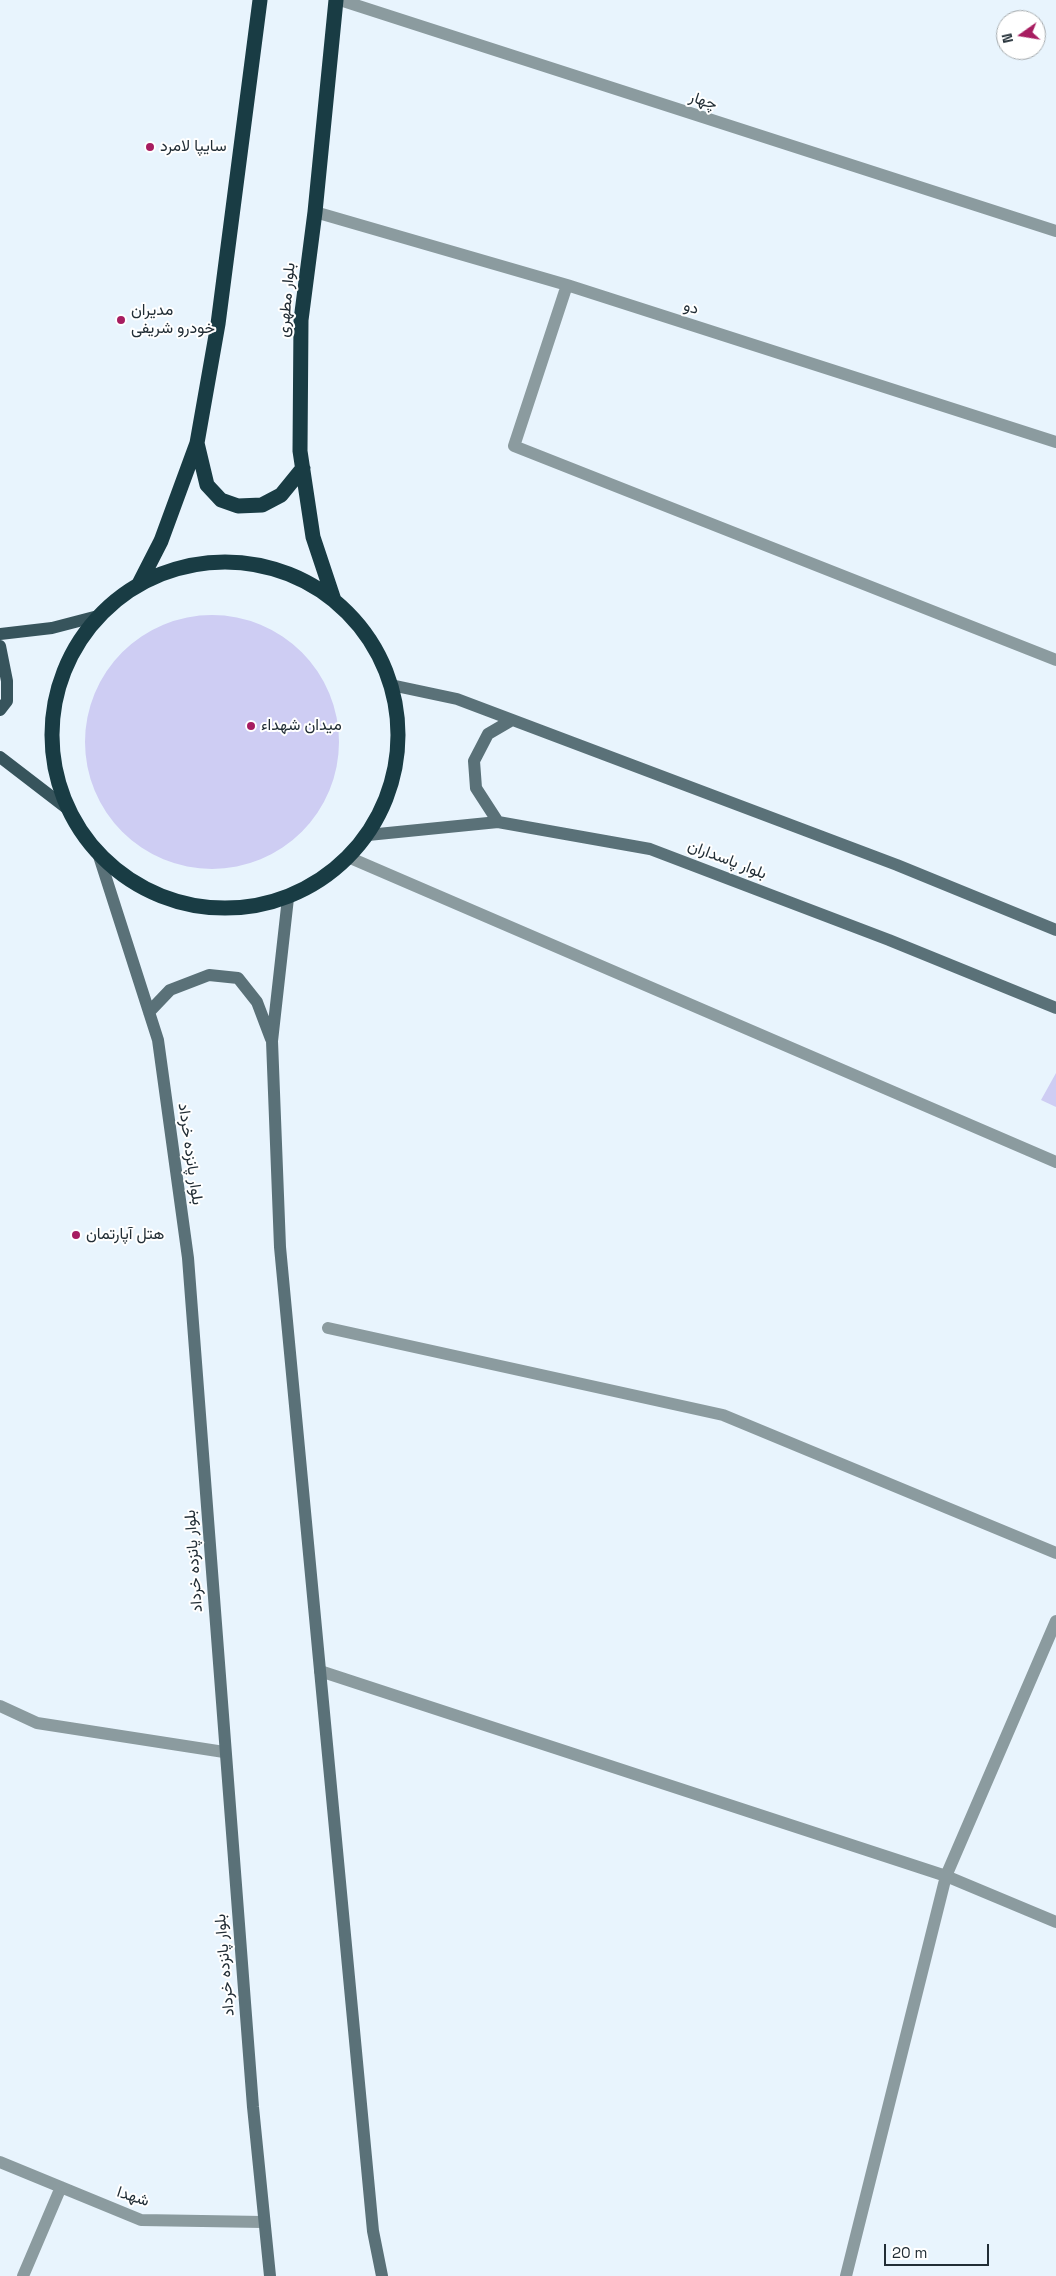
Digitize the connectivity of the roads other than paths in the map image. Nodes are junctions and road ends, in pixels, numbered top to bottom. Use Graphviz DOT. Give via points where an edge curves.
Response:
graph roads {
  1 [pos="260,0"];
  2 [pos="336,0"];
  3 [pos="340,0"];
  4 [pos="315,212"];
  5 [pos="1056,231"];
  6 [pos="567,284"];
  7 [pos="1056,442"];
  8 [pos="197,443"];
  9 [pos="303,468"];
  10 [pos="139,584"];
  11 [pos="334,600"];
  12 [pos="98,616"];
  13 [pos="0,634"];
  14 [pos="0,646"];
  15 [pos="1056,660"];
  16 [pos="391,685"];
  17 [pos="0,710"];
  18 [pos="512,720"];
  19 [pos="0,757"];
  20 [pos="69,810"];
  21 [pos="498,822"];
  22 [pos="368,835"];
  23 [pos="98,853"];
  24 [pos="348,857"];
  25 [pos="288,898"];
  26 [pos="1056,930"];
  27 [pos="1056,1008"];
  28 [pos="149,1012"];
  29 [pos="272,1041"];
  30 [pos="1056,1162"];
  31 [pos="328,1328"];
  32 [pos="1056,1553"];
  33 [pos="1056,1621"];
  34 [pos="320,1671"];
  35 [pos="0,1706"];
  36 [pos="224,1752"];
  37 [pos="946,1876"];
  38 [pos="1056,1922"];
  39 [pos="0,2162"];
  40 [pos="61,2187"];
  41 [pos="263,2222"];
  42 [pos="23,2276"];
  43 [pos="270,2276"];
  44 [pos="382,2276"];
  45 [pos="846,2276"];
  1 -- 8 [label="highway" via="218,324"];
  2 -- 4 [label="highway, بلوار مطهری"];
  3 -- 5 [label="street, چهار"];
  4 -- 6 [label="street, دو"];
  4 -- 9 [label="highway, بلوار مطهری" via="301,320 300,451"];
  6 -- 7 [label="street, دو"];
  6 -- 15 [label="street" via="514,446"];
  8 -- 9 [label="highway" via="207,485 221,500 238,506 262,505 281,495"];
  8 -- 10 [label="highway" via="162,541"];
  9 -- 11 [label="highway, بلوار مطهری" via="314,537"];
  10 -- 11 [label="highway" via="187,565 239,562 289,574"];
  10 -- 12 [label="highway"];
  11 -- 16 [label="highway" via="369,638"];
  12 -- 13 [label="main road" via="52,628"];
  12 -- 20 [label="highway" via="70,658 54,708 54,760"];
  14 -- 17 [label="main road" via="7,700"];
  16 -- 18 [label="main road" via="457,699"];
  16 -- 22 [label="highway" via="399,736 391,788"];
  18 -- 21 [label="main road" via="488,734 474,761 476,788"];
  18 -- 26 [label="main road" via="897,865"];
  19 -- 20 [label="main road"];
  20 -- 23 [label="highway"];
  21 -- 22 [label="main road, بلوار پاسداران"];
  21 -- 27 [label="main road, بلوار پاسداران" via="650,849"];
  22 -- 24 [label="highway"];
  23 -- 25 [label="highway" via="138,886 186,905 238,909"];
  23 -- 28 [label="main road, بلوار پانزده خرداد"];
  24 -- 25 [label="highway" via="333,872"];
  24 -- 30 [label="street"];
  25 -- 29 [label="main road"];
  28 -- 29 [label="main road" via="170,990 193,981 209,975 238,978 257,1002"];
  28 -- 36 [label="main road, بلوار پانزده خرداد" via="158,1040 188,1258"];
  29 -- 34 [label="main road" via="280,1247"];
  31 -- 32 [label="street" via="723,1415"];
  33 -- 37 [label="street"];
  34 -- 37 [label="street"];
  34 -- 44 [label="main road" via="372,2231"];
  35 -- 36 [label="street" via="37,1723"];
  36 -- 41 [label="main road, بلوار پانزده خرداد"];
  37 -- 38 [label="street"];
  37 -- 45 [label="street"];
  39 -- 40 [label="street, شهدا"];
  40 -- 41 [label="street, شهدا" via="141,2220"];
  40 -- 42 [label="street"];
  41 -- 43 [label="main road, بلوار پانزده خرداد"];
}
